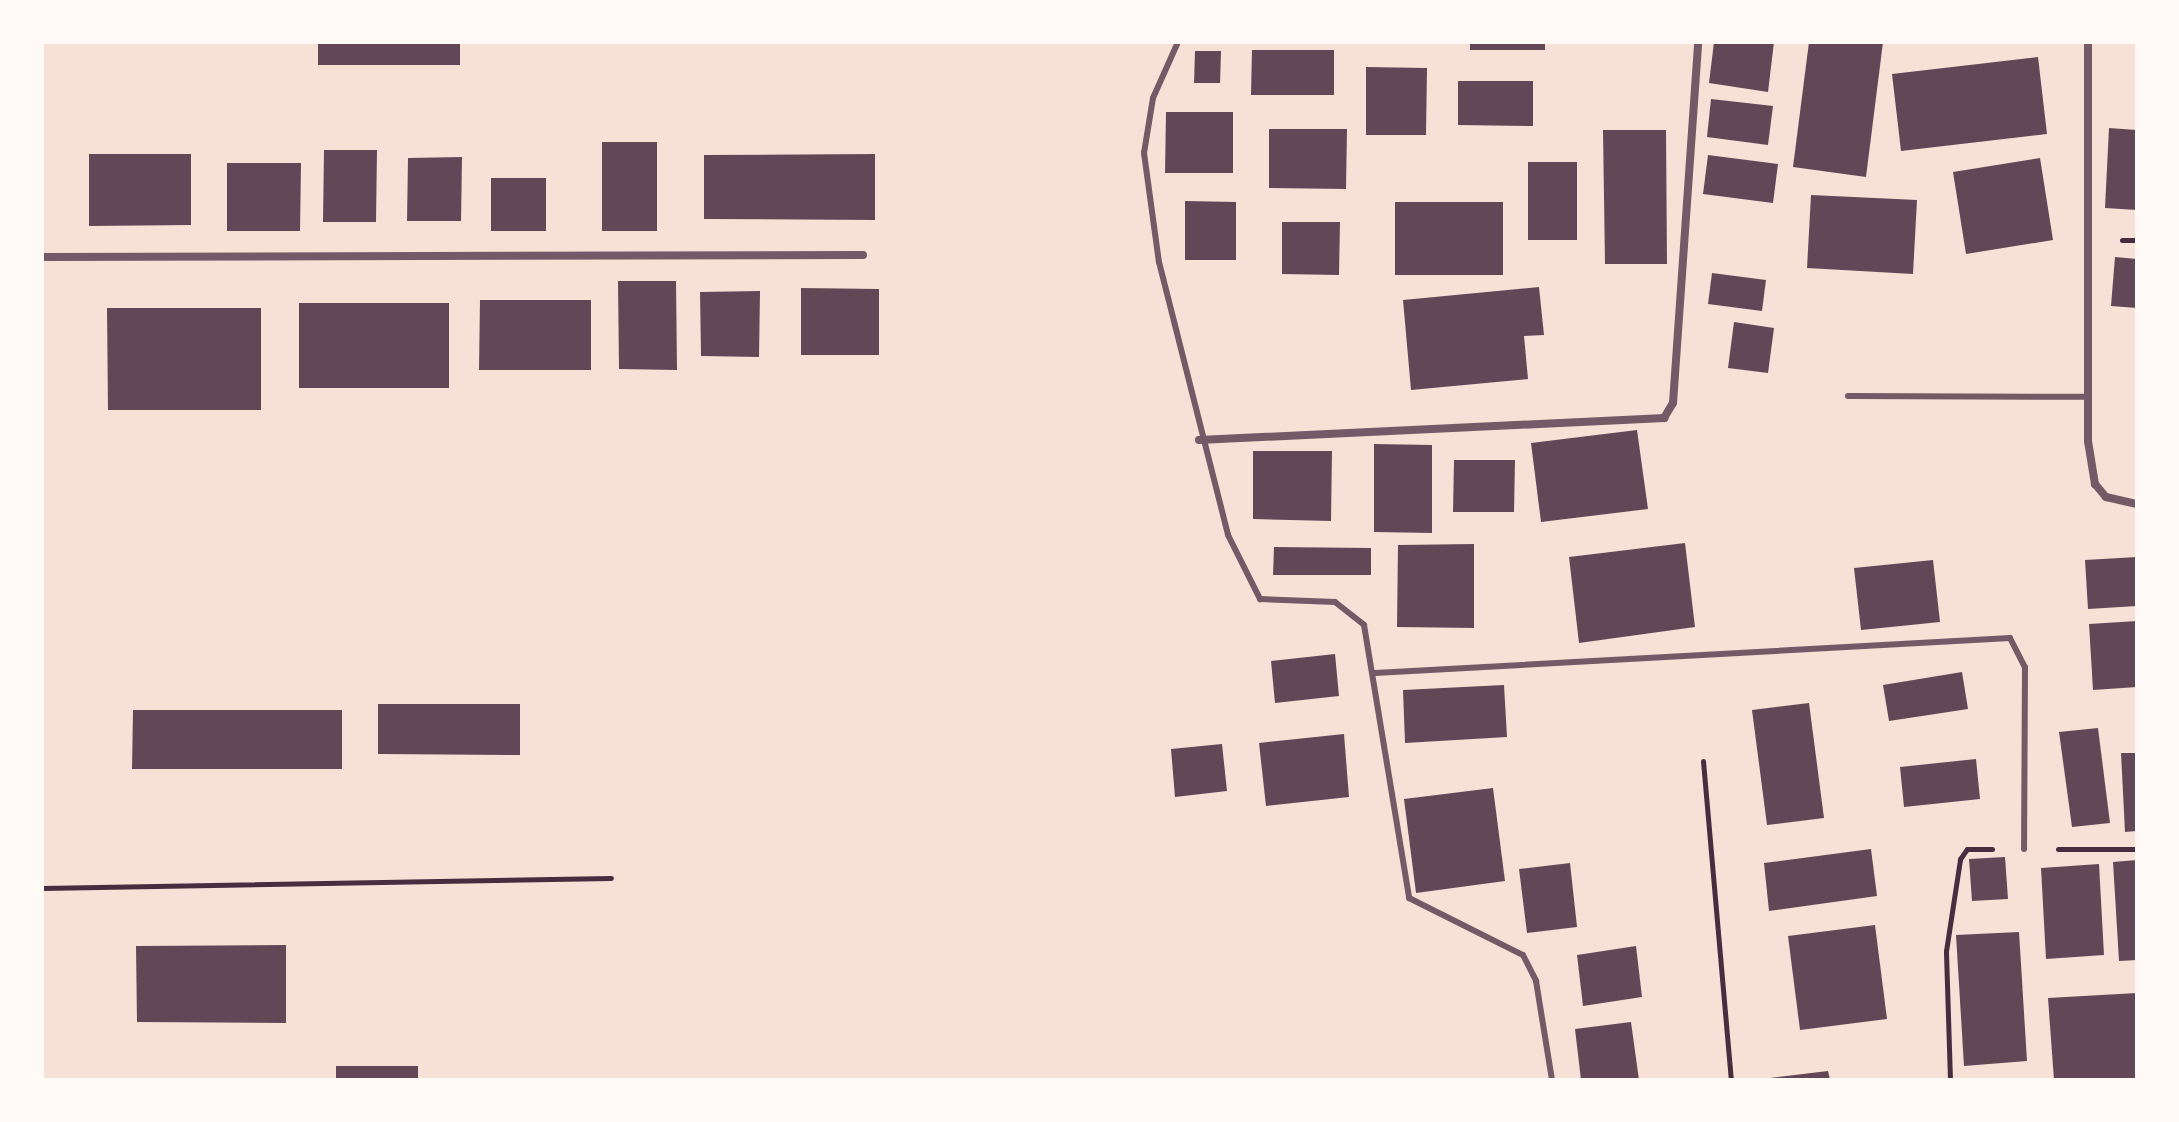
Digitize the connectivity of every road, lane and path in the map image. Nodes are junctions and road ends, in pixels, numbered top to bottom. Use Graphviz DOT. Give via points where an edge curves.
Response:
graph roads {
  1 [pos="1178,42"];
  2 [pos="1698,42"];
  3 [pos="2088,42"];
  4 [pos="863,255"];
  5 [pos="42,257"];
  6 [pos="1848,396"];
  7 [pos="2088,397"];
  8 [pos="1199,440"];
  9 [pos="2137,504"];
  10 [pos="1375,673"];
  11 [pos="1703,761"];
  12 [pos="2024,849"];
  13 [pos="2137,849"];
  14 [pos="611,878"];
  15 [pos="42,888"];
  16 [pos="1552,1080"];
  17 [pos="1731,1080"];
  18 [pos="1950,1080"];
  1 -- 8 [label="lane" via="1153,98 1144,153"];
  2 -- 8 [label="street" via="1673,403 1664,418"];
  3 -- 7 [label="street"];
  4 -- 5 [label="street"];
  6 -- 7 [label="lane"];
  7 -- 9 [label="street" via="2095,484 2106,497"];
  8 -- 10 [label="lane" via="1256,595 1335,602 1364,625"];
  10 -- 12 [label="lane" via="2010,638 2025,667"];
  10 -- 16 [label="lane" via="1409,898 1523,955 1536,981"];
  11 -- 17 [label="path"];
  12 -- 13 [label="path"];
  12 -- 18 [label="path" via="1967,849 1960,859 1946,951"];
  14 -- 15 [label="path"];
}
